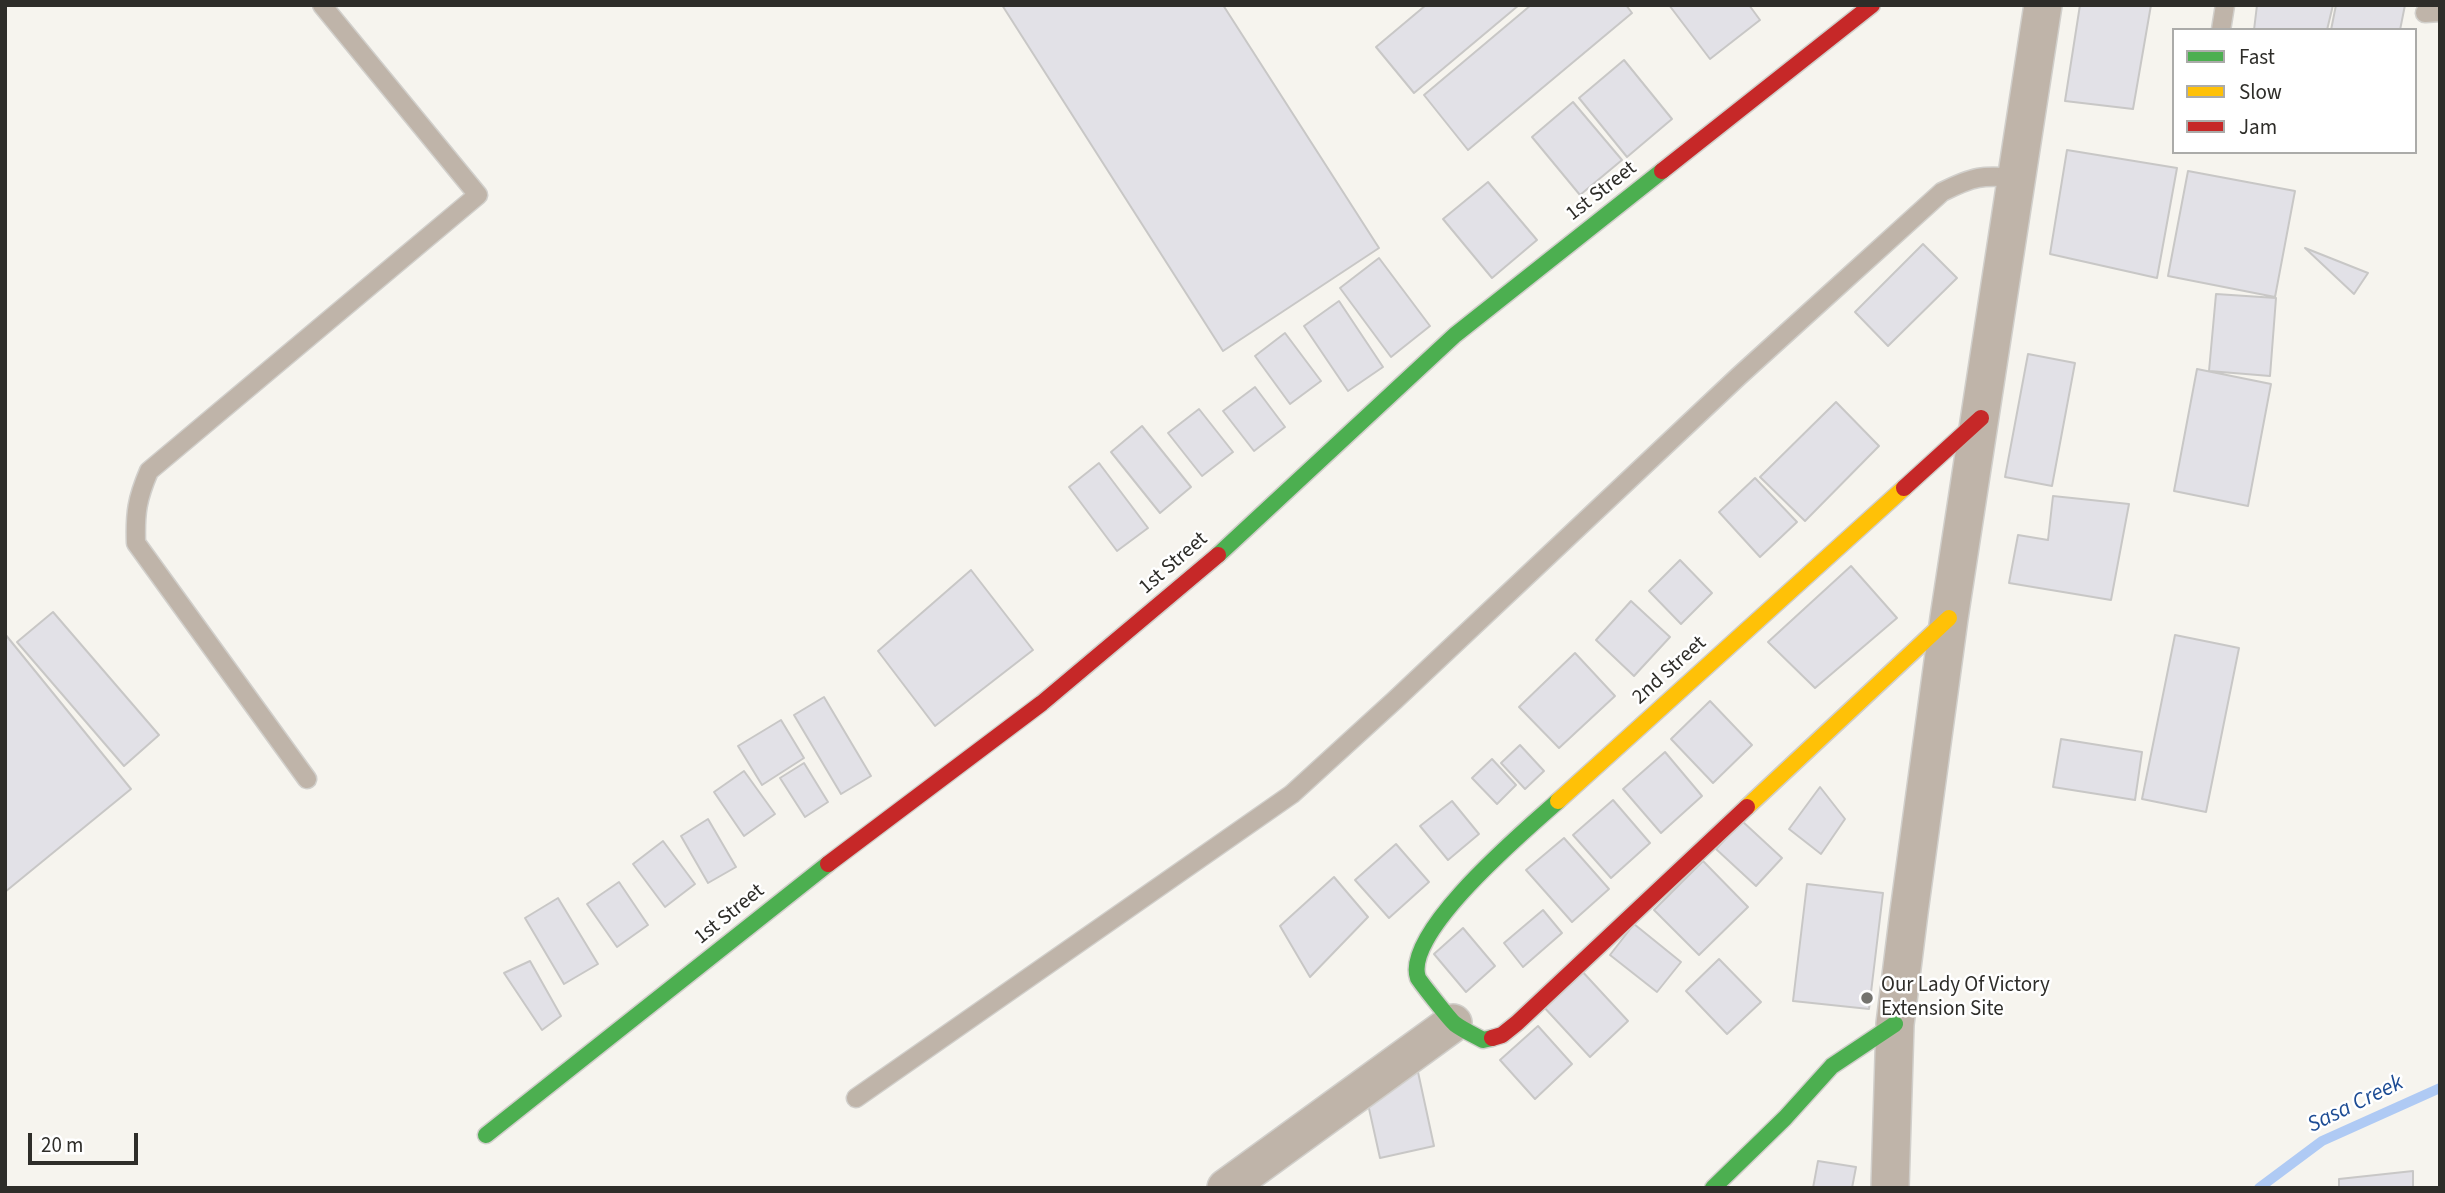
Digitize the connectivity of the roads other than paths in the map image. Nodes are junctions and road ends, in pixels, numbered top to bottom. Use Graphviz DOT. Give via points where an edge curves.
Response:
graph roads {
  1 [pos="322,5"];
  2 [pos="1872,5"];
  3 [pos="2043,5"];
  4 [pos="2225,5"];
  5 [pos="2221,28"];
  6 [pos="2017,178"];
  7 [pos="1981,418"];
  8 [pos="1949,618"];
  9 [pos="307,779"];
  10 [pos="1453,1023"];
  11 [pos="1895,1024"];
  12 [pos="856,1098"];
  13 [pos="486,1135"];
  14 [pos="1226,1188"];
  15 [pos="1713,1188"];
  16 [pos="1890,1188"];
  1 -- 9 [label="lane" via="478,195 149,471 135,514 136,543"];
  2 -- 13 [label="street, 1st Street" via="1455,335 1196,575 1052,694 868,832"];
  3 -- 6 [label="street"];
  4 -- 5 [label="lane"];
  6 -- 7 [label="street"];
  6 -- 12 [label="lane" via="1986,175 1942,192 1292,794"];
  7 -- 8 [label="street"];
  7 -- 10 [label="street, 2nd Street" via="1489,864 1443,913 1419,956 1418,977"];
  8 -- 10 [label="street" via="1517,1023 1502,1035 1483,1040"];
  8 -- 11 [label="street"];
  10 -- 14 [label="street"];
  11 -- 15 [label="street" via="1832,1066"];
  11 -- 16 [label="street"];
}
